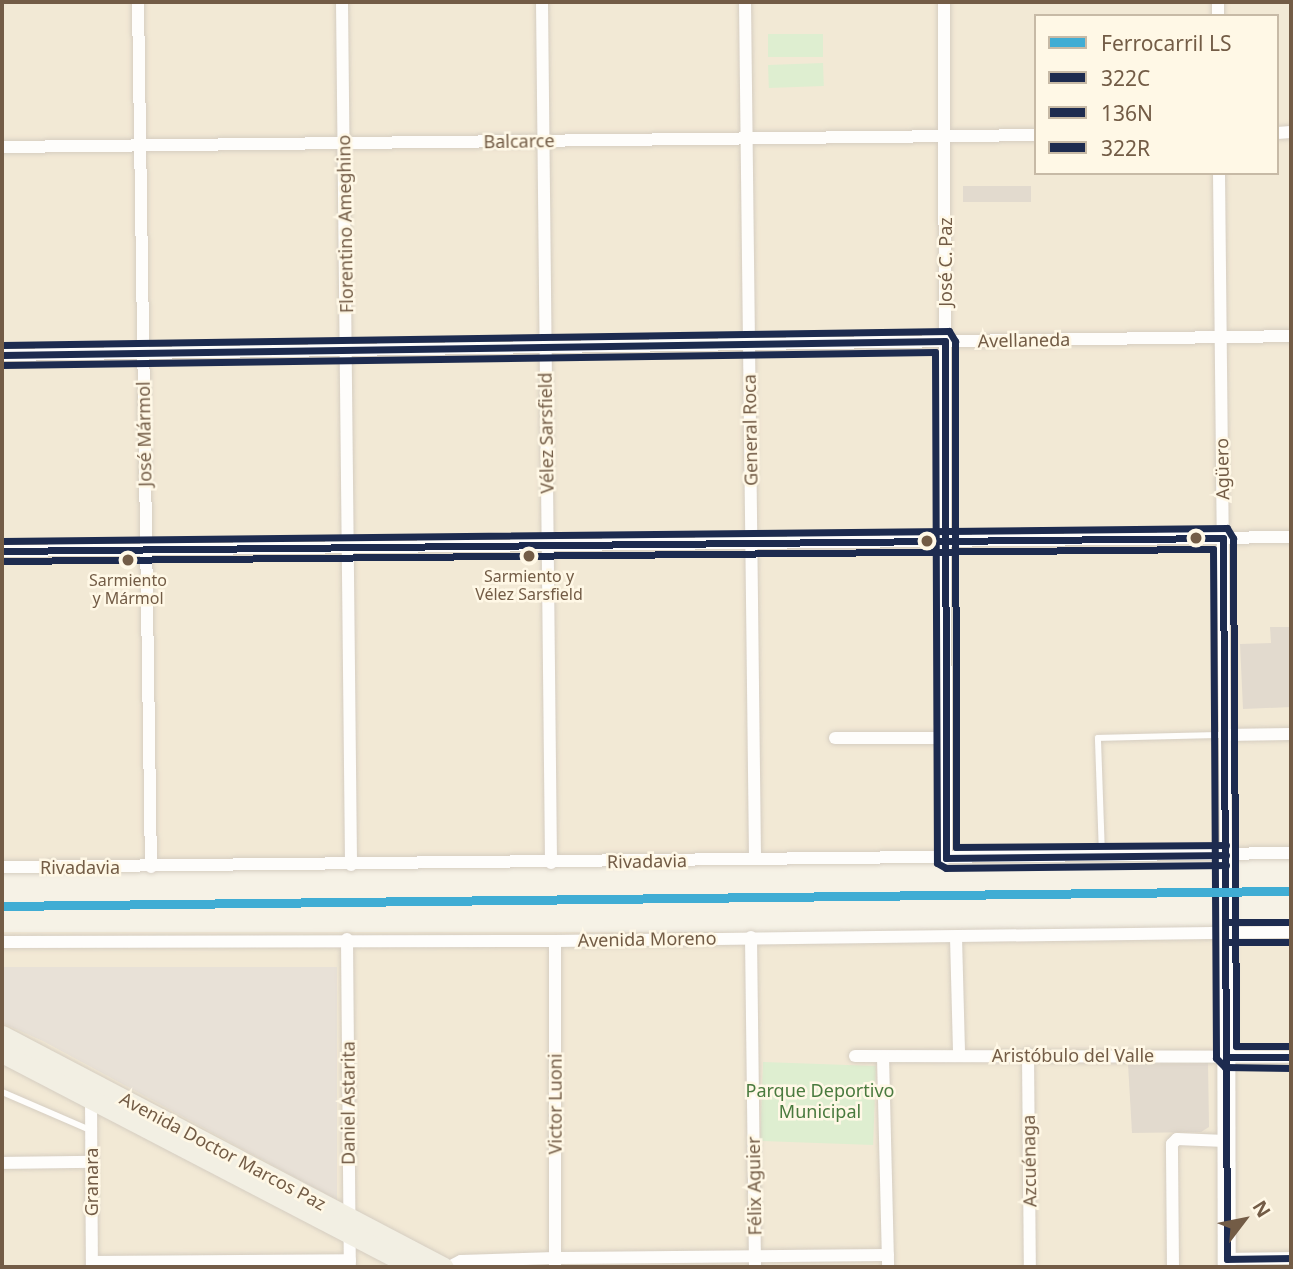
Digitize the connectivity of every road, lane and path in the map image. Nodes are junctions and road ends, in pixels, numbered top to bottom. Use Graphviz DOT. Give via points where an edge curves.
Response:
graph roads {
  1 [pos="138,2"];
  2 [pos="342,2"];
  3 [pos="542,2"];
  4 [pos="745,2"];
  5 [pos="944,2"];
  6 [pos="1034,135"];
  7 [pos="944,136"];
  8 [pos="746,139"];
  9 [pos="543,141"];
  10 [pos="344,144"];
  11 [pos="140,146"];
  12 [pos="2,147"];
  13 [pos="1219,175"];
  14 [pos="1291,336"];
  15 [pos="1221,337"];
  16 [pos="945,341"];
  17 [pos="749,344"];
  18 [pos="545,347"];
  19 [pos="346,350"];
  20 [pos="143,353"];
  21 [pos="2,355"];
  22 [pos="1291,537"];
  23 [pos="1223,538"];
  24 [pos="946,541"];
  25 [pos="751,543"];
  26 [pos="548,545"];
  27 [pos="348,547"];
  28 [pos="146,549"];
  29 [pos="2,551"];
  30 [pos="1291,734"];
  31 [pos="1224,735"];
  32 [pos="835,738"];
  33 [pos="946,738"];
  34 [pos="1291,853"];
  35 [pos="1226,855"];
  36 [pos="1102,856"];
  37 [pos="755,858"];
  38 [pos="946,858"];
  39 [pos="551,863"];
  40 [pos="351,865"];
  41 [pos="2,867"];
  42 [pos="151,867"];
  43 [pos="1225,932"];
  44 [pos="1291,932"];
  45 [pos="751,937"];
  46 [pos="956,937"];
  47 [pos="347,939"];
  48 [pos="555,941"];
  49 [pos="2,942"];
  50 [pos="2,1035"];
  51 [pos="2,1053"];
  52 [pos="1028,1054"];
  53 [pos="959,1055"];
  54 [pos="855,1056"];
  55 [pos="883,1057"];
  56 [pos="1226,1057"];
  57 [pos="1291,1057"];
  58 [pos="2,1092"];
  59 [pos="91,1097"];
  60 [pos="91,1131"];
  61 [pos="1226,1141"];
  62 [pos="90,1162"];
  63 [pos="2,1163"];
  64 [pos="349,1226"];
  65 [pos="1291,1258"];
  66 [pos="888,1261"];
  67 [pos="755,1262"];
  68 [pos="350,1263"];
  69 [pos="555,1263"];
  70 [pos="1227,1263"];
  71 [pos="92,1264"];
  72 [pos="413,1267"];
  73 [pos="447,1267"];
  74 [pos="1030,1267"];
  75 [pos="1173,1267"];
  1 -- 11 [label="street, José Mármol"];
  2 -- 10 [label="street, Florentino Ameghino"];
  3 -- 9 [label="street, Vélez Sarsfield"];
  4 -- 8 [label="street, General Roca"];
  5 -- 7 [label="street, José C. Paz"];
  6 -- 7 [label="street, Balcarce"];
  7 -- 8 [label="street, Balcarce"];
  7 -- 16 [label="street, José C. Paz"];
  8 -- 9 [label="street, Balcarce"];
  8 -- 17 [label="street, General Roca"];
  9 -- 10 [label="street, Balcarce"];
  9 -- 18 [label="street, Vélez Sarsfield"];
  10 -- 11 [label="street, Balcarce"];
  10 -- 19 [label="street, Florentino Ameghino"];
  11 -- 12 [label="street, Balcarce"];
  11 -- 20 [label="street, José Mármol"];
  13 -- 15 [label="street, Agüero"];
  14 -- 15 [label="street, Avellaneda"];
  15 -- 16 [label="street, Avellaneda"];
  15 -- 23 [label="street, Agüero"];
  16 -- 17 [label="street, Avellaneda"];
  16 -- 24 [label="street, José C. Paz"];
  17 -- 18 [label="street, Avellaneda"];
  17 -- 25 [label="street, General Roca"];
  18 -- 19 [label="street, Avellaneda"];
  18 -- 26 [label="street, Vélez Sarsfield"];
  19 -- 20 [label="street, Avellaneda"];
  19 -- 27 [label="street, Florentino Ameghino"];
  20 -- 21 [label="street, Avellaneda"];
  20 -- 28 [label="street, José Mármol"];
  22 -- 23 [label="street"];
  23 -- 24 [label="street"];
  23 -- 31 [label="street, Agüero"];
  24 -- 25 [label="street"];
  24 -- 33 [label="street, José C. Paz"];
  25 -- 26 [label="street"];
  25 -- 37 [label="street, General Roca"];
  26 -- 27 [label="street"];
  26 -- 39 [label="street, Vélez Sarsfield"];
  27 -- 28 [label="street"];
  27 -- 40 [label="street, Florentino Ameghino"];
  28 -- 29 [label="street"];
  28 -- 42 [label="street, José Mármol"];
  30 -- 31 [label="street"];
  31 -- 35 [label="street, Agüero"];
  31 -- 36 [label="lane" via="1098,738"];
  32 -- 33 [label="street"];
  33 -- 38 [label="street, José C. Paz"];
  34 -- 35 [label="street, Rivadavia"];
  35 -- 36 [label="street, Rivadavia"];
  35 -- 43 [label="street, Agüero"];
  36 -- 38 [label="street, Rivadavia"];
  37 -- 38 [label="street, Rivadavia"];
  37 -- 39 [label="street, Rivadavia"];
  39 -- 40 [label="street, Rivadavia"];
  40 -- 42 [label="street, Rivadavia"];
  41 -- 42 [label="street, Rivadavia"];
  43 -- 44 [label="street, Avenida Moreno"];
  43 -- 46 [label="street, Avenida Moreno"];
  43 -- 56 [label="street, Agüero"];
  45 -- 46 [label="street, Avenida Moreno"];
  45 -- 48 [label="street, Avenida Moreno"];
  45 -- 67 [label="street, Félix Aguier"];
  46 -- 53 [label="street"];
  47 -- 48 [label="street, Avenida Moreno"];
  47 -- 49 [label="street, Avenida Moreno"];
  47 -- 64 [label="street, Daniel Astarita"];
  48 -- 69 [label="street, Victor Luoni"];
  50 -- 64 [label="main road, Avenida Doctor Marcos Paz"];
  51 -- 59 [label="main road, Avenida Doctor Marcos Paz"];
  52 -- 53 [label="street, Aristóbulo del Valle"];
  52 -- 56 [label="street, Aristóbulo del Valle"];
  52 -- 74 [label="street, Azcuénaga"];
  53 -- 55 [label="street, Aristóbulo del Valle"];
  54 -- 55 [label="street, Aristóbulo del Valle"];
  55 -- 66 [label="street"];
  56 -- 57 [label="street, Aristóbulo del Valle"];
  56 -- 61 [label="street, Agüero"];
  58 -- 60 [label="lane"];
  59 -- 60 [label="street, Granara"];
  59 -- 64 [label="main road, Avenida Doctor Marcos Paz"];
  60 -- 62 [label="street, Granara"];
  61 -- 70 [label="street, Agüero"];
  61 -- 75 [label="street" via="1177,1139 1172,1144"];
  62 -- 63 [label="street"];
  62 -- 71 [label="street, Granara"];
  64 -- 68 [label="street, Daniel Astarita"];
  64 -- 72 [label="main road, Avenida Doctor Marcos Paz"];
  64 -- 73 [label="main road, Avenida Doctor Marcos Paz"];
  65 -- 70 [label="street"];
  66 -- 67 [label="street"];
  67 -- 69 [label="street"];
  68 -- 71 [label="street"];
  69 -- 73 [label="street" via="461,1261"];
}
